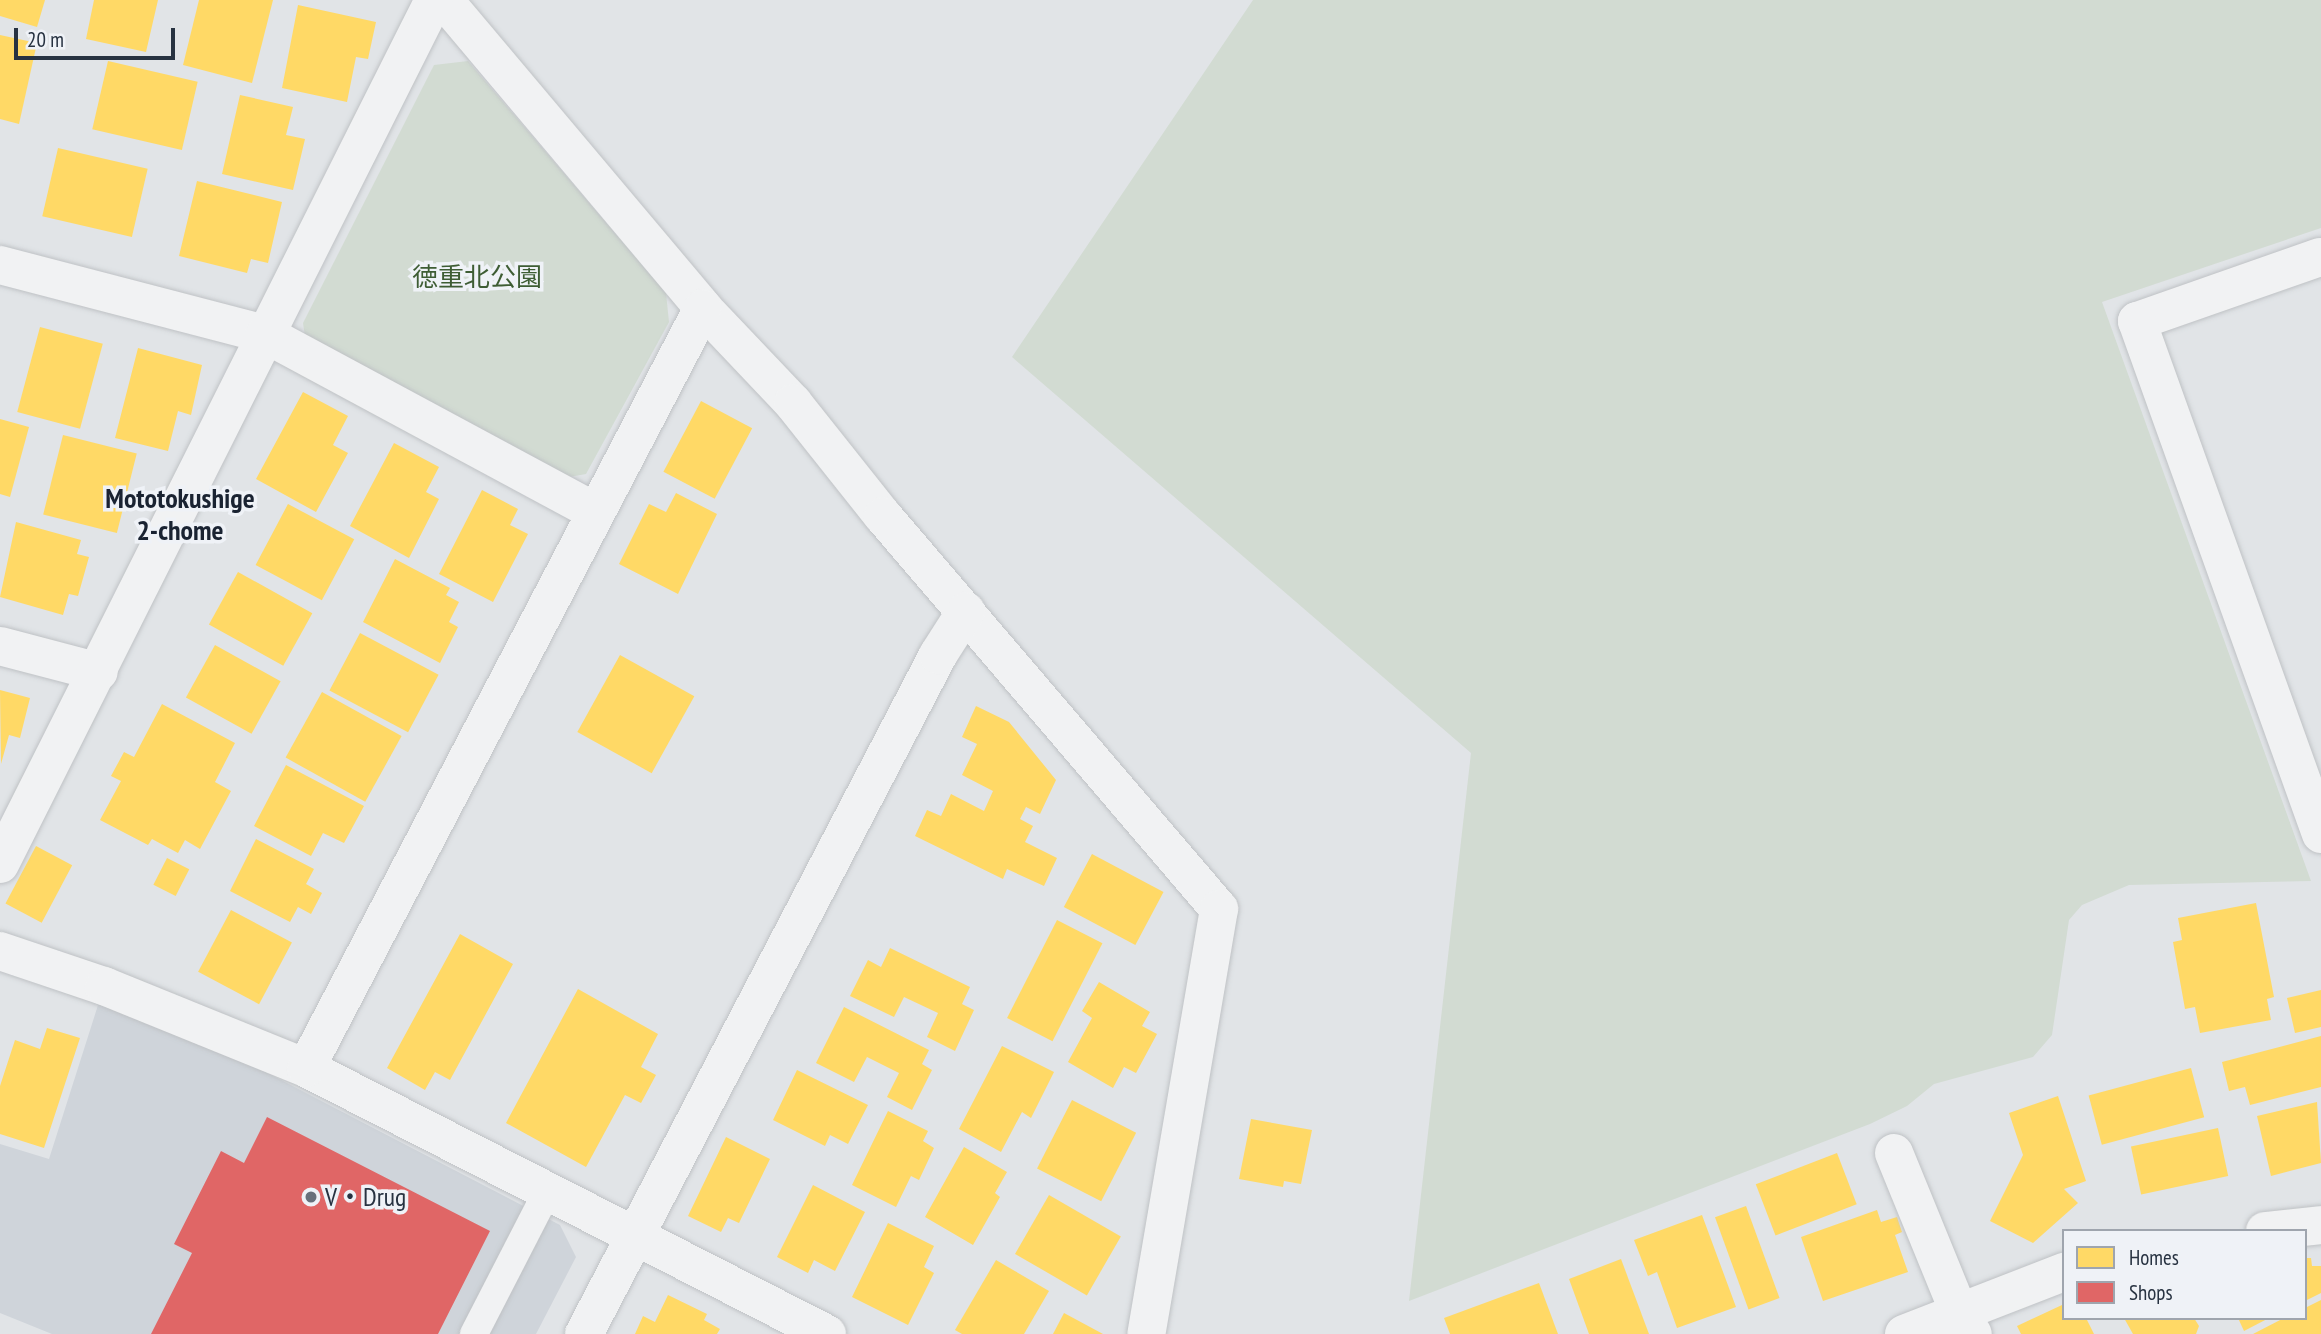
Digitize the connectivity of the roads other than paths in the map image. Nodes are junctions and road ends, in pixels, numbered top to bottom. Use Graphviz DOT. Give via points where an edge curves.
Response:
graph roads {
  1 [pos="434,0"];
  2 [pos="444,0"];
  3 [pos="2321,258"];
  4 [pos="0,265"];
  5 [pos="703,308"];
  6 [pos="265,334"];
  7 [pos="596,512"];
  8 [pos="967,611"];
  9 [pos="0,646"];
  10 [pos="99,672"];
  11 [pos="2321,834"];
  12 [pos="0,864"];
  13 [pos="0,951"];
  14 [pos="306,1068"];
  15 [pos="1894,1153"];
  16 [pos="546,1194"];
  17 [pos="2321,1225"];
  18 [pos="2284,1229"];
  19 [pos="637,1236"];
  20 [pos="2062,1273"];
  21 [pos="1966,1323"];
  22 [pos="474,1334"];
  23 [pos="584,1334"];
  24 [pos="827,1334"];
  25 [pos="1146,1334"];
  26 [pos="1904,1334"];
  1 -- 6 [label="street"];
  2 -- 5 [label="street"];
  3 -- 11 [label="street" via="2137,321"];
  4 -- 6 [label="street"];
  5 -- 7 [label="street"];
  5 -- 8 [label="street" via="793,403"];
  6 -- 7 [label="street"];
  6 -- 10 [label="street"];
  7 -- 14 [label="street"];
  8 -- 19 [label="street" via="932,667"];
  8 -- 25 [label="street" via="1219,909"];
  9 -- 10 [label="street"];
  10 -- 12 [label="street"];
  13 -- 14 [label="street" via="116,991"];
  14 -- 16 [label="street"];
  15 -- 21 [label="street"];
  16 -- 19 [label="street"];
  16 -- 22 [label="lane"];
  17 -- 18 [label="street"];
  19 -- 23 [label="street"];
  19 -- 24 [label="street"];
  20 -- 21 [label="street"];
  21 -- 26 [label="street"];
}
